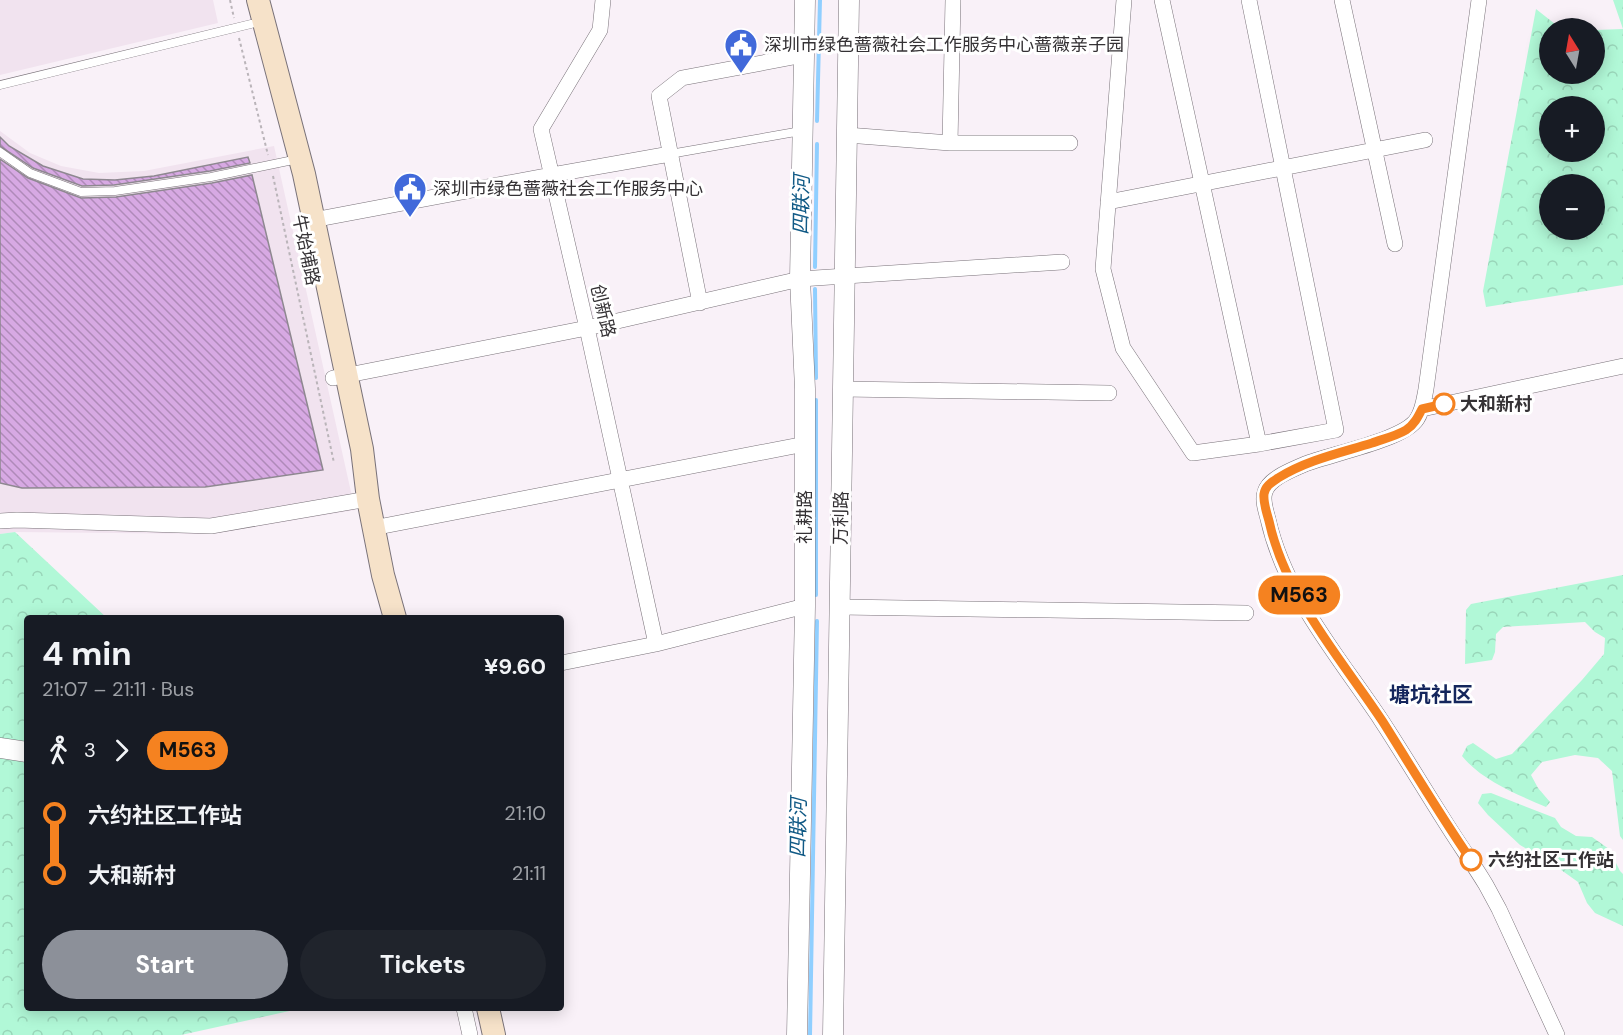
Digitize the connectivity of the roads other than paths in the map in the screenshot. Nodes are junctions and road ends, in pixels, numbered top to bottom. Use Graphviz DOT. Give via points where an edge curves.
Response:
graph roads {
  1 [pos="245,0"];
  2 [pos="258,0"];
  3 [pos="603,0"];
  4 [pos="805,0"];
  5 [pos="849,0"];
  6 [pos="953,0"];
  7 [pos="1125,0"];
  8 [pos="1162,0"];
  9 [pos="1249,0"];
  10 [pos="1342,0"];
  11 [pos="1479,0"];
  12 [pos="241,27"];
  13 [pos="804,55"];
  14 [pos="0,85"];
  15 [pos="802,131"];
  16 [pos="847,135"];
  17 [pos="1425,140"];
  18 [pos="950,143"];
  19 [pos="1070,143"];
  20 [pos="1374,150"];
  21 [pos="0,152"];
  22 [pos="670,154"];
  23 [pos="282,163"];
  24 [pos="1283,168"];
  25 [pos="551,175"];
  26 [pos="1202,184"];
  27 [pos="1108,202"];
  28 [pos="313,220"];
  29 [pos="1395,244"];
  30 [pos="1062,262"];
  31 [pos="844,276"];
  32 [pos="800,279"];
  33 [pos="700,303"];
  34 [pos="587,328"];
  35 [pos="1623,366"];
  36 [pos="340,376"];
  37 [pos="843,389"];
  38 [pos="1109,393"];
  39 [pos="1422,409"];
  40 [pos="805,444"];
  41 [pos="1259,444"];
  42 [pos="620,481"];
  43 [pos="368,499"];
  44 [pos="0,521"];
  45 [pos="373,528"];
  46 [pos="805,606"];
  47 [pos="840,607"];
  48 [pos="1246,614"];
  49 [pos="394,615"];
  50 [pos="656,644"];
  51 [pos="564,662"];
  52 [pos="0,748"];
  53 [pos="24,752"];
  54 [pos="465,1011"];
  55 [pos="489,1011"];
  56 [pos="470,1035"];
  57 [pos="494,1035"];
  58 [pos="797,1035"];
  59 [pos="833,1035"];
  60 [pos="1557,1035"];
  1 -- 12 [label="main road, 牛始埔路"];
  2 -- 23 [label="main road, 牛始埔路"];
  3 -- 25 [label="street, 创新路" via="600,30 541,129"];
  4 -- 13 [label="street, 礼耕路"];
  5 -- 16 [label="street, 万利路"];
  6 -- 18 [label="street"];
  7 -- 27 [label="street"];
  8 -- 26 [label="street"];
  9 -- 24 [label="street"];
  10 -- 20 [label="street"];
  11 -- 39 [label="street"];
  12 -- 14 [label="lane"];
  12 -- 23 [label="main road, 牛始埔路"];
  13 -- 15 [label="street, 礼耕路"];
  13 -- 22 [label="street" via="682,78 659,96"];
  15 -- 22 [label="lane"];
  15 -- 32 [label="street, 礼耕路"];
  16 -- 18 [label="street"];
  16 -- 31 [label="street, 万利路"];
  17 -- 20 [label="street"];
  18 -- 19 [label="street"];
  20 -- 24 [label="street"];
  20 -- 29 [label="street"];
  21 -- 23 [label="lane" via="30,173 81,192 115,191"];
  22 -- 25 [label="street"];
  22 -- 33 [label="street"];
  23 -- 28 [label="main road, 牛始埔路"];
  23 -- 36 [label="main road, 牛始埔路"];
  24 -- 26 [label="street"];
  24 -- 41 [label="street" via="1336,430"];
  25 -- 28 [label="street"];
  25 -- 34 [label="street, 创新路"];
  26 -- 27 [label="street"];
  26 -- 41 [label="street"];
  27 -- 41 [label="street" via="1103,269 1123,348 1193,453"];
  28 -- 36 [label="main road, 牛始埔路"];
  30 -- 31 [label="street"];
  31 -- 32 [label="street"];
  31 -- 37 [label="street, 万利路"];
  32 -- 33 [label="street"];
  32 -- 40 [label="street, 礼耕路"];
  33 -- 34 [label="street"];
  34 -- 36 [label="street"];
  34 -- 42 [label="street, 创新路"];
  35 -- 39 [label="street"];
  36 -- 43 [label="main road, 牛始埔路" via="350,461"];
  37 -- 38 [label="street"];
  37 -- 47 [label="street, 万利路"];
  39 -- 60 [label="street" via="1406,430 1396,435 1305,464 1270,483 1264,495 1266,511 1277,548 1297,591 1486,885"];
  40 -- 42 [label="street"];
  40 -- 46 [label="street, 礼耕路"];
  42 -- 45 [label="street"];
  42 -- 50 [label="street, 创新路"];
  43 -- 44 [label="street" via="211,526"];
  43 -- 45 [label="main road, 牛始埔路"];
  45 -- 49 [label="main road, 牛始埔路"];
  46 -- 50 [label="street"];
  46 -- 58 [label="street, 礼耕路"];
  47 -- 48 [label="street"];
  47 -- 59 [label="street, 万利路"];
  50 -- 51 [label="street"];
  52 -- 53 [label="street"];
  54 -- 56 [label="street"];
  55 -- 57 [label="main road"];
}
